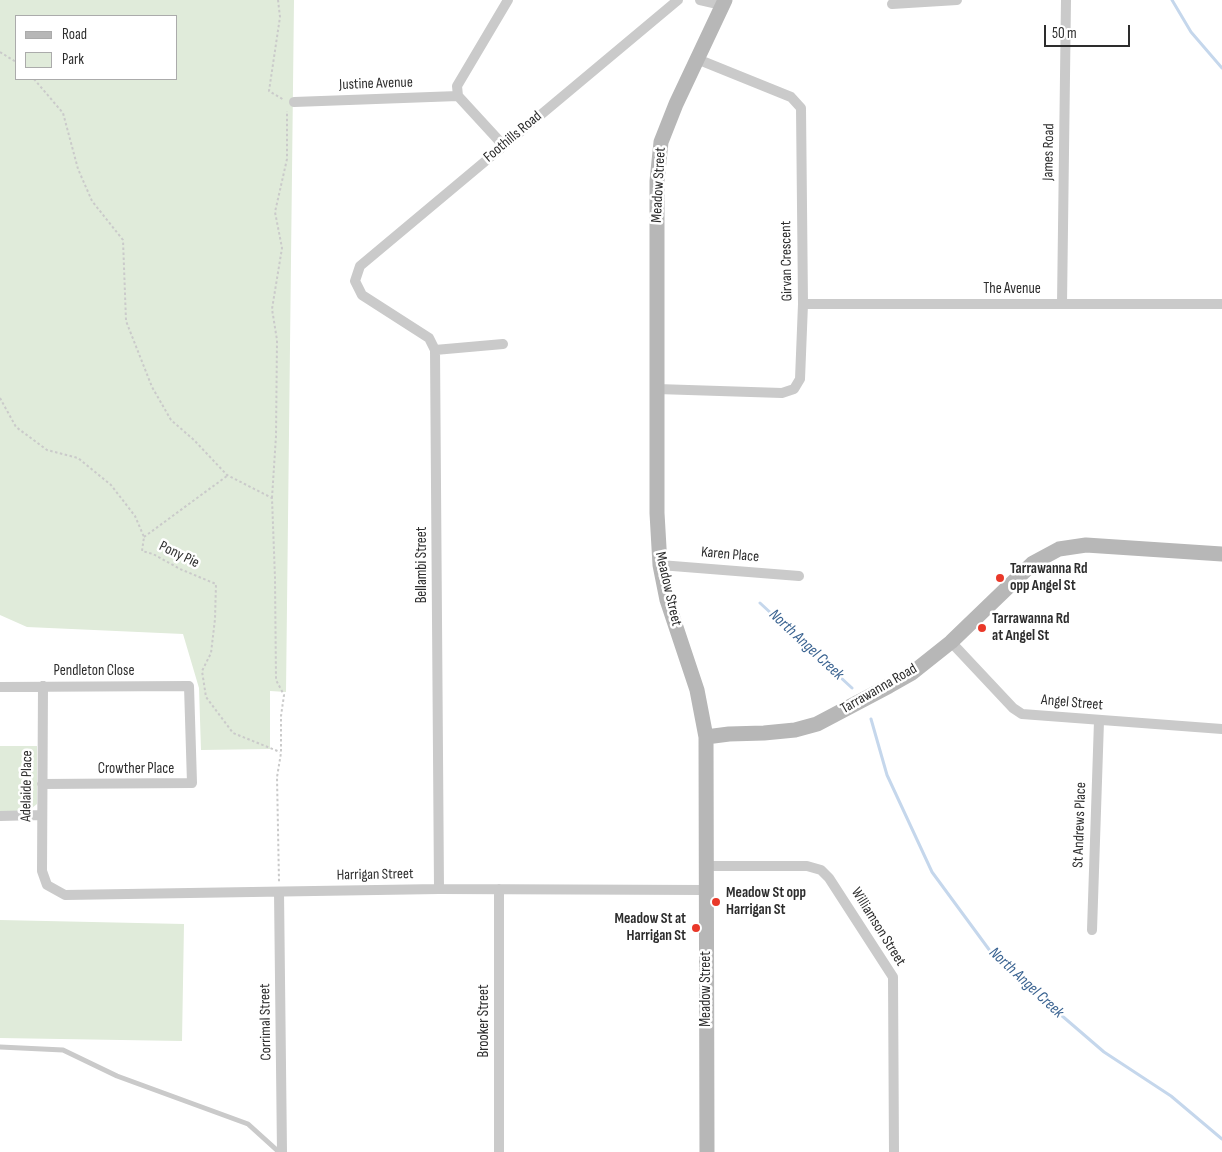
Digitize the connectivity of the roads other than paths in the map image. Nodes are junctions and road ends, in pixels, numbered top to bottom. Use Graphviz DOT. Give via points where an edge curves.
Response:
graph roads {
  1 [pos="508,0"];
  2 [pos="678,0"];
  3 [pos="700,0"];
  4 [pos="957,0"];
  5 [pos="1066,0"];
  6 [pos="723,3"];
  7 [pos="892,4"];
  8 [pos="697,60"];
  9 [pos="458,96"];
  10 [pos="291,102"];
  11 [pos="503,145"];
  12 [pos="803,304"];
  13 [pos="1062,304"];
  14 [pos="1222,304"];
  15 [pos="503,344"];
  16 [pos="434,350"];
  17 [pos="656,389"];
  18 [pos="1222,554"];
  19 [pos="660,565"];
  20 [pos="799,576"];
  21 [pos="951,642"];
  22 [pos="43,686"];
  23 [pos="189,686"];
  24 [pos="0,687"];
  25 [pos="1099,721"];
  26 [pos="1222,729"];
  27 [pos="706,737"];
  28 [pos="42,784"];
  29 [pos="41,815"];
  30 [pos="0,816"];
  31 [pos="705,866"];
  32 [pos="47,885"];
  33 [pos="439,889"];
  34 [pos="499,889"];
  35 [pos="705,890"];
  36 [pos="280,892"];
  37 [pos="1092,930"];
  38 [pos="0,1047"];
  39 [pos="281,1152"];
  40 [pos="499,1152"];
  41 [pos="707,1152"];
  42 [pos="894,1152"];
  1 -- 9 [label="street" via="457,86"];
  2 -- 11 [label="street, Foothills Road"];
  3 -- 6 [label="street"];
  4 -- 7 [label="street"];
  5 -- 13 [label="street, James Road"];
  6 -- 8 [label="main road, Meadow Street"];
  8 -- 12 [label="street, Girvan Crescent" via="791,97 801,108"];
  8 -- 17 [label="main road, Meadow Street" via="661,142 657,181"];
  9 -- 10 [label="street, Justine Avenue"];
  9 -- 11 [label="street"];
  11 -- 16 [label="street, Foothills Road" via="360,266 355,281 362,295 429,338"];
  12 -- 13 [label="street, The Avenue"];
  12 -- 17 [label="street, Girvan Crescent" via="800,378 794,388 782,394"];
  13 -- 14 [label="street, The Avenue"];
  15 -- 16 [label="street"];
  16 -- 33 [label="street, Bellambi Street"];
  17 -- 19 [label="main road, Meadow Street"];
  18 -- 21 [label="main road, Tarrawanna Road" via="1086,545 1059,549 1033,563"];
  19 -- 20 [label="street, Karen Place"];
  19 -- 27 [label="main road, Meadow Street" via="697,690"];
  21 -- 25 [label="street, Angel Street" via="1022,714"];
  21 -- 27 [label="main road, Tarrawanna Road" via="912,673 817,724 794,730"];
  22 -- 23 [label="street, Pendleton Close"];
  22 -- 24 [label="street, Pendleton Close"];
  22 -- 28 [label="street, Adelaide Place"];
  23 -- 28 [label="street, Crowther Place" via="192,784"];
  25 -- 26 [label="street, Angel Street"];
  25 -- 37 [label="street, St Andrews Place"];
  27 -- 31 [label="main road, Meadow Street"];
  28 -- 29 [label="street, Adelaide Place"];
  29 -- 30 [label="street"];
  29 -- 32 [label="street, Adelaide Place" via="42,871"];
  31 -- 35 [label="main road, Meadow Street"];
  31 -- 42 [label="street, Williamson Street" via="807,866 821,870 830,878 893,977"];
  32 -- 36 [label="street, Harrigan Street" via="65,894"];
  33 -- 34 [label="street, Harrigan Street"];
  33 -- 36 [label="street, Harrigan Street"];
  34 -- 35 [label="street, Harrigan Street"];
  34 -- 40 [label="street, Brooker Street"];
  35 -- 41 [label="main road, Meadow Street"];
  36 -- 39 [label="street, Corrimal Street"];
  38 -- 39 [label="lane" via="64,1050 117,1076 248,1124"];
}
